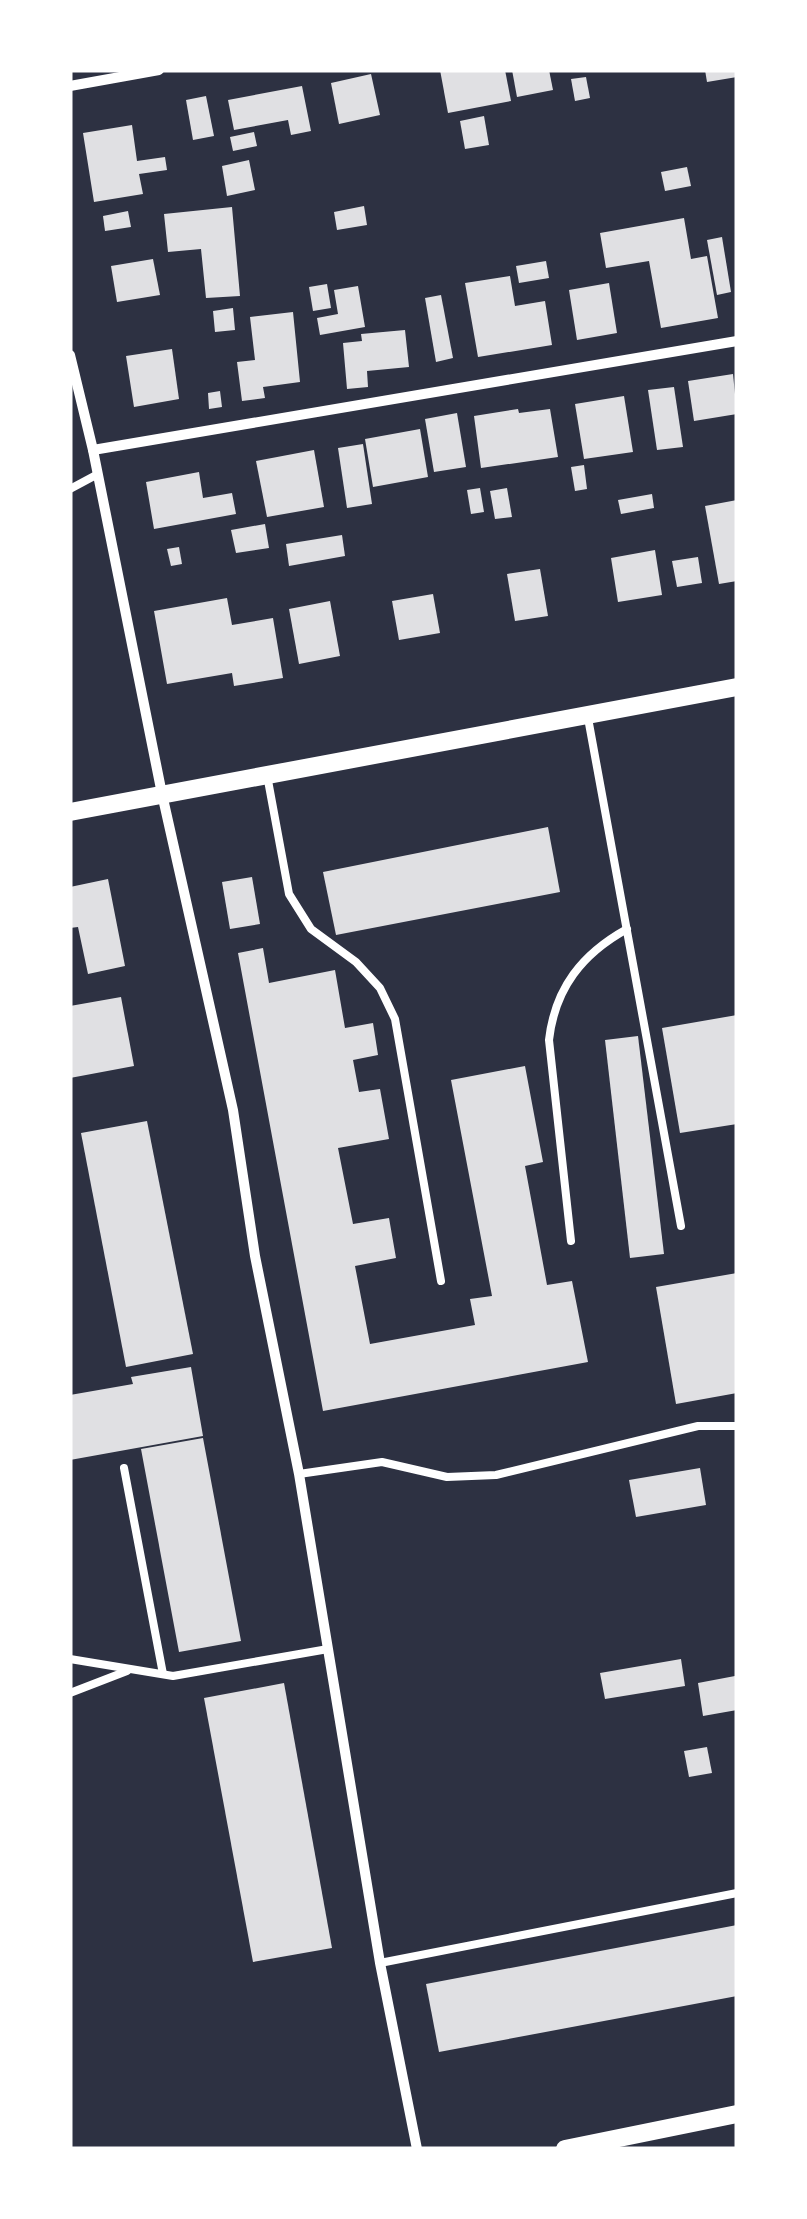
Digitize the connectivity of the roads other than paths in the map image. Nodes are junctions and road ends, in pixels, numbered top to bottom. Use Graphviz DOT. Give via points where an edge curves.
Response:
graph roads {
  1 [pos="159,70"];
  2 [pos="70,86"];
  3 [pos="737,341"];
  4 [pos="70,355"];
  5 [pos="93,450"];
  6 [pos="98,474"];
  7 [pos="70,489"];
  8 [pos="737,687"];
  9 [pos="587,714"];
  10 [pos="267,774"];
  11 [pos="162,794"];
  12 [pos="70,812"];
  13 [pos="626,929"];
  14 [pos="681,1226"];
  15 [pos="572,1240"];
  16 [pos="441,1281"];
  17 [pos="737,1426"];
  18 [pos="124,1468"];
  19 [pos="299,1474"];
  20 [pos="328,1649"];
  21 [pos="70,1658"];
  22 [pos="131,1669"];
  23 [pos="163,1674"];
  24 [pos="70,1693"];
  25 [pos="737,1893"];
  26 [pos="380,1963"];
  27 [pos="737,2114"];
  28 [pos="417,2149"];
  29 [pos="565,2149"];
  1 -- 2 [label="street"];
  3 -- 5 [label="street"];
  4 -- 5 [label="street"];
  5 -- 6 [label="street"];
  6 -- 7 [label="lane"];
  6 -- 11 [label="street"];
  8 -- 9 [label="street"];
  9 -- 10 [label="street"];
  9 -- 13 [label="lane"];
  10 -- 11 [label="street"];
  10 -- 16 [label="lane" via="290,894 311,929 380,988 395,1019"];
  11 -- 12 [label="street"];
  11 -- 19 [label="street" via="232,1110"];
  13 -- 14 [label="lane"];
  13 -- 15 [label="lane" via="595,947 552,1016 549,1040"];
  17 -- 19 [label="lane" via="698,1426 496,1475 447,1477 382,1462"];
  18 -- 23 [label="lane"];
  19 -- 20 [label="street"];
  20 -- 23 [label="lane"];
  20 -- 26 [label="street"];
  21 -- 22 [label="lane"];
  22 -- 23 [label="lane"];
  22 -- 24 [label="lane"];
  25 -- 26 [label="lane"];
  26 -- 28 [label="street"];
  27 -- 29 [label="street"];
}
